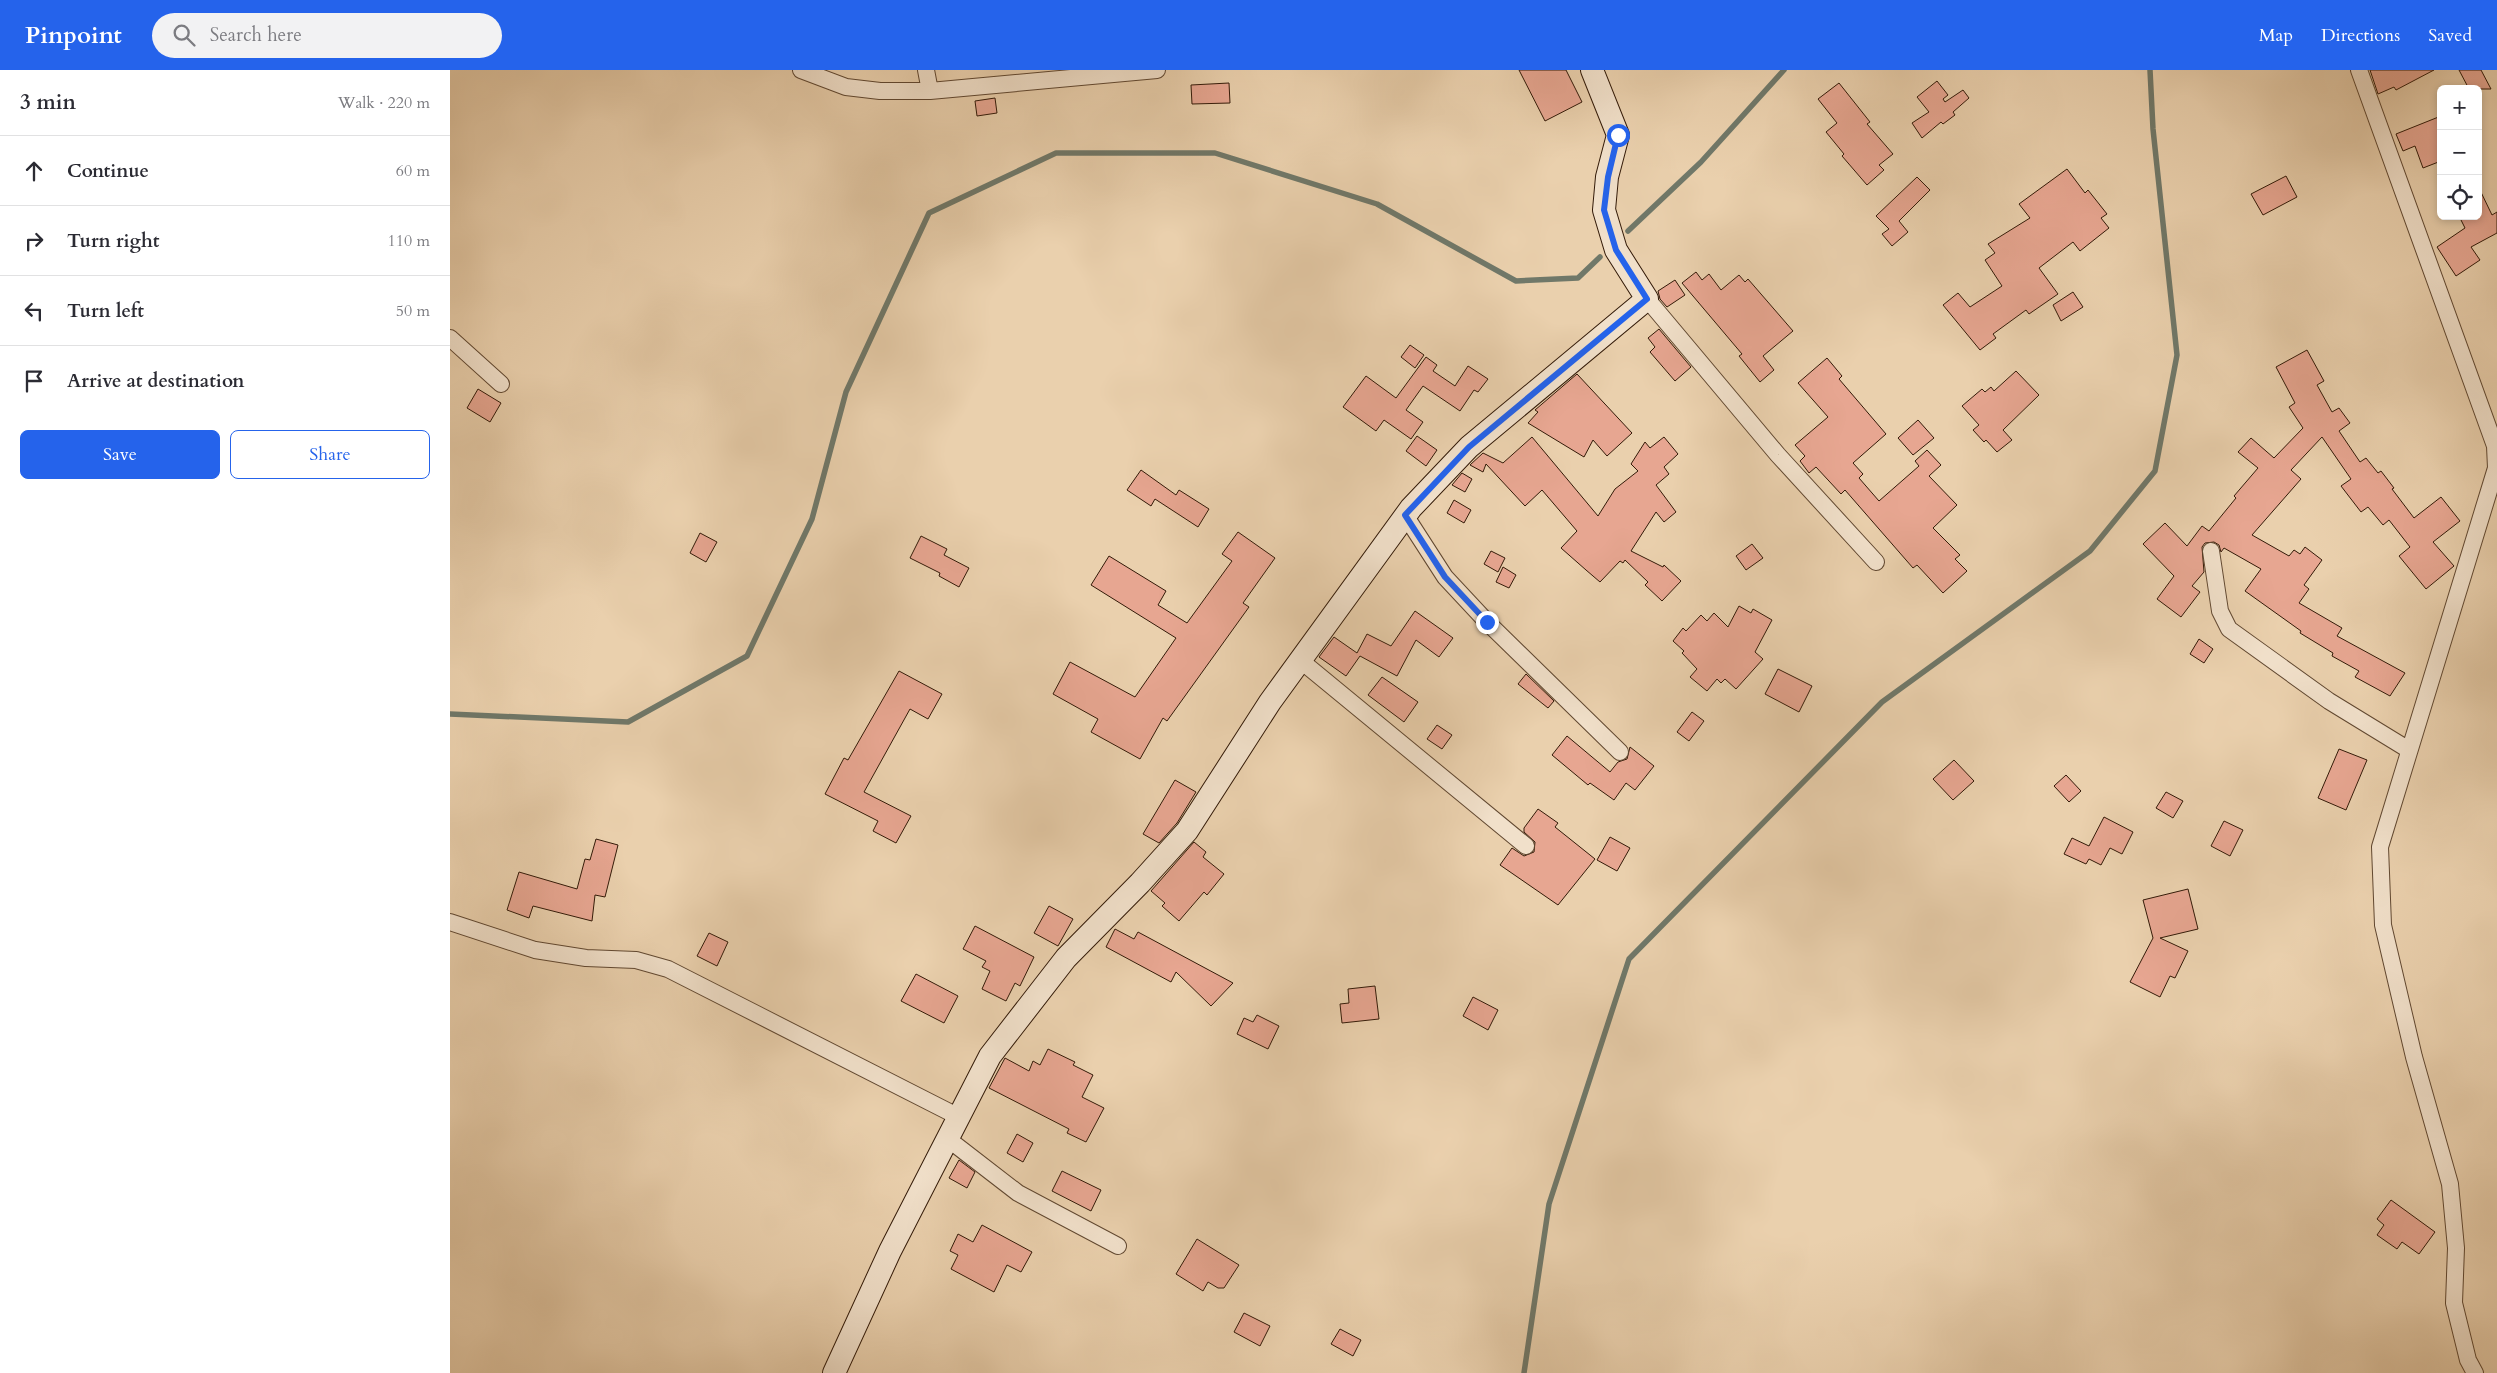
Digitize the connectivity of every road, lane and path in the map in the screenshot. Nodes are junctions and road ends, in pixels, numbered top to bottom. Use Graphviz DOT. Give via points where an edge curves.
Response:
graph roads {
  1 [pos="801,70"];
  2 [pos="926,70"];
  3 [pos="1157,70"];
  4 [pos="1592,70"];
  5 [pos="2359,70"];
  6 [pos="930,91"];
  7 [pos="1642,291"];
  8 [pos="450,338"];
  9 [pos="501,384"];
  10 [pos="1405,515"];
  11 [pos="2212,551"];
  12 [pos="1876,562"];
  13 [pos="1300,660"];
  14 [pos="2409,750"];
  15 [pos="1620,752"];
  16 [pos="1526,846"];
  17 [pos="450,922"];
  18 [pos="959,1117"];
  19 [pos="948,1139"];
  20 [pos="1118,1246"];
  21 [pos="834,1373"];
  22 [pos="2475,1373"];
  1 -- 6 [label="street" via="846,87"];
  2 -- 6 [label="street"];
  3 -- 6 [label="street"];
  4 -- 7 [label="street" via="1618,135 1604,210 1616,250"];
  5 -- 14 [label="street" via="2495,446 2496,468"];
  7 -- 10 [label="street" via="1469,447"];
  7 -- 12 [label="street" via="1778,455"];
  8 -- 9 [label="street"];
  10 -- 13 [label="street"];
  10 -- 15 [label="street" via="1445,577"];
  11 -- 14 [label="street" via="2220,611 2229,629 2329,701"];
  13 -- 16 [label="street"];
  13 -- 18 [label="street" via="1187,831 1066,958 990,1056"];
  14 -- 22 [label="street" via="2380,847 2383,925 2414,1057 2450,1184 2456,1248 2454,1303 2468,1360"];
  17 -- 18 [label="street" via="535,950 586,958 636,960 668,968"];
  18 -- 19 [label="street"];
  19 -- 20 [label="street" via="1018,1193"];
  19 -- 21 [label="street" via="890,1251"];
}
